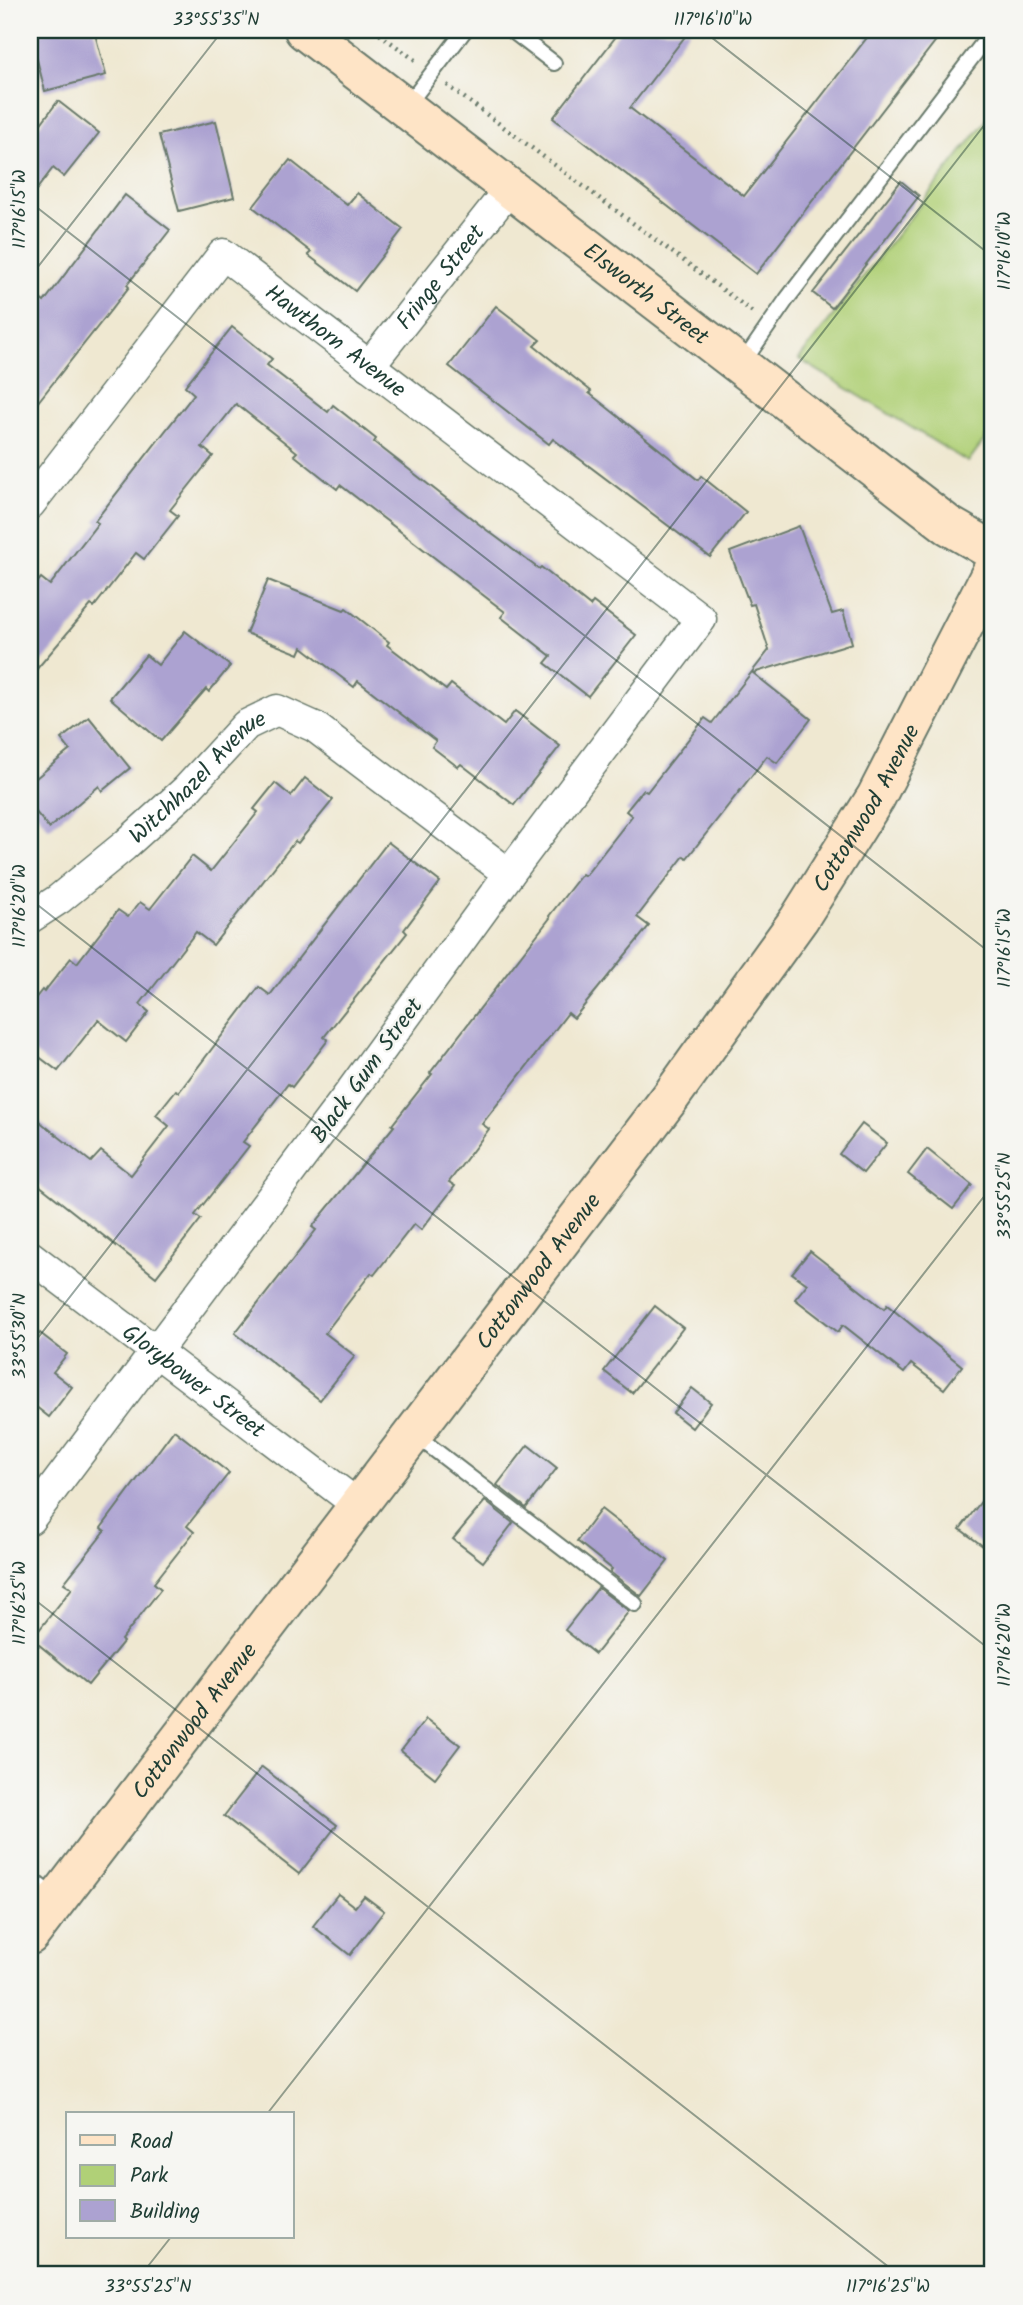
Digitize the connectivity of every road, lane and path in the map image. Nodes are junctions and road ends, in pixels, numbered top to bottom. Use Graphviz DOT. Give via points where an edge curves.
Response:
graph roads {
  1 [pos="304,30"];
  2 [pos="374,30"];
  3 [pos="465,30"];
  4 [pos="511,30"];
  5 [pos="993,30"];
  6 [pos="554,63"];
  7 [pos="432,73"];
  8 [pos="405,108"];
  9 [pos="510,188"];
  10 [pos="769,324"];
  11 [pos="741,365"];
  12 [pos="369,366"];
  13 [pos="30,504"];
  14 [pos="993,551"];
  15 [pos="993,569"];
  16 [pos="701,619"];
  17 [pos="509,874"];
  18 [pos="30,918"];
  19 [pos="30,1256"];
  20 [pos="156,1350"];
  21 [pos="412,1433"];
  22 [pos="358,1505"];
  23 [pos="30,1519"];
  24 [pos="635,1604"];
  25 [pos="43,1889"];
  26 [pos="30,1935"];
  1 -- 8 [label="street, Elsworth Street"];
  2 -- 7 [label="path"];
  3 -- 7 [label="lane"];
  4 -- 6 [label="lane"];
  5 -- 10 [label="lane"];
  7 -- 8 [label="lane"];
  7 -- 10 [label="path"];
  8 -- 9 [label="street, Elsworth Street"];
  9 -- 11 [label="street, Elsworth Street"];
  9 -- 12 [label="street, Fringe Street"];
  10 -- 11 [label="lane"];
  11 -- 14 [label="street, Elsworth Street" via="948,524"];
  12 -- 13 [label="street, Hawthorn Avenue" via="223,254"];
  12 -- 16 [label="street, Hawthorn Avenue"];
  15 -- 21 [label="street, Cottonwood Avenue" via="876,797 799,919 672,1095"];
  16 -- 17 [label="street, Black Gum Street"];
  17 -- 18 [label="street, Witchhazel Avenue" via="315,727 277,710 246,725 187,789 124,846"];
  17 -- 20 [label="street, Black Gum Street"];
  19 -- 20 [label="street, Glorybower Street"];
  20 -- 22 [label="street, Glorybower Street"];
  20 -- 23 [label="street, Black Gum Street"];
  21 -- 22 [label="street, Cottonwood Avenue"];
  21 -- 24 [label="lane"];
  22 -- 25 [label="street, Cottonwood Avenue"];
  25 -- 26 [label="street, Cottonwood Avenue"];
}
